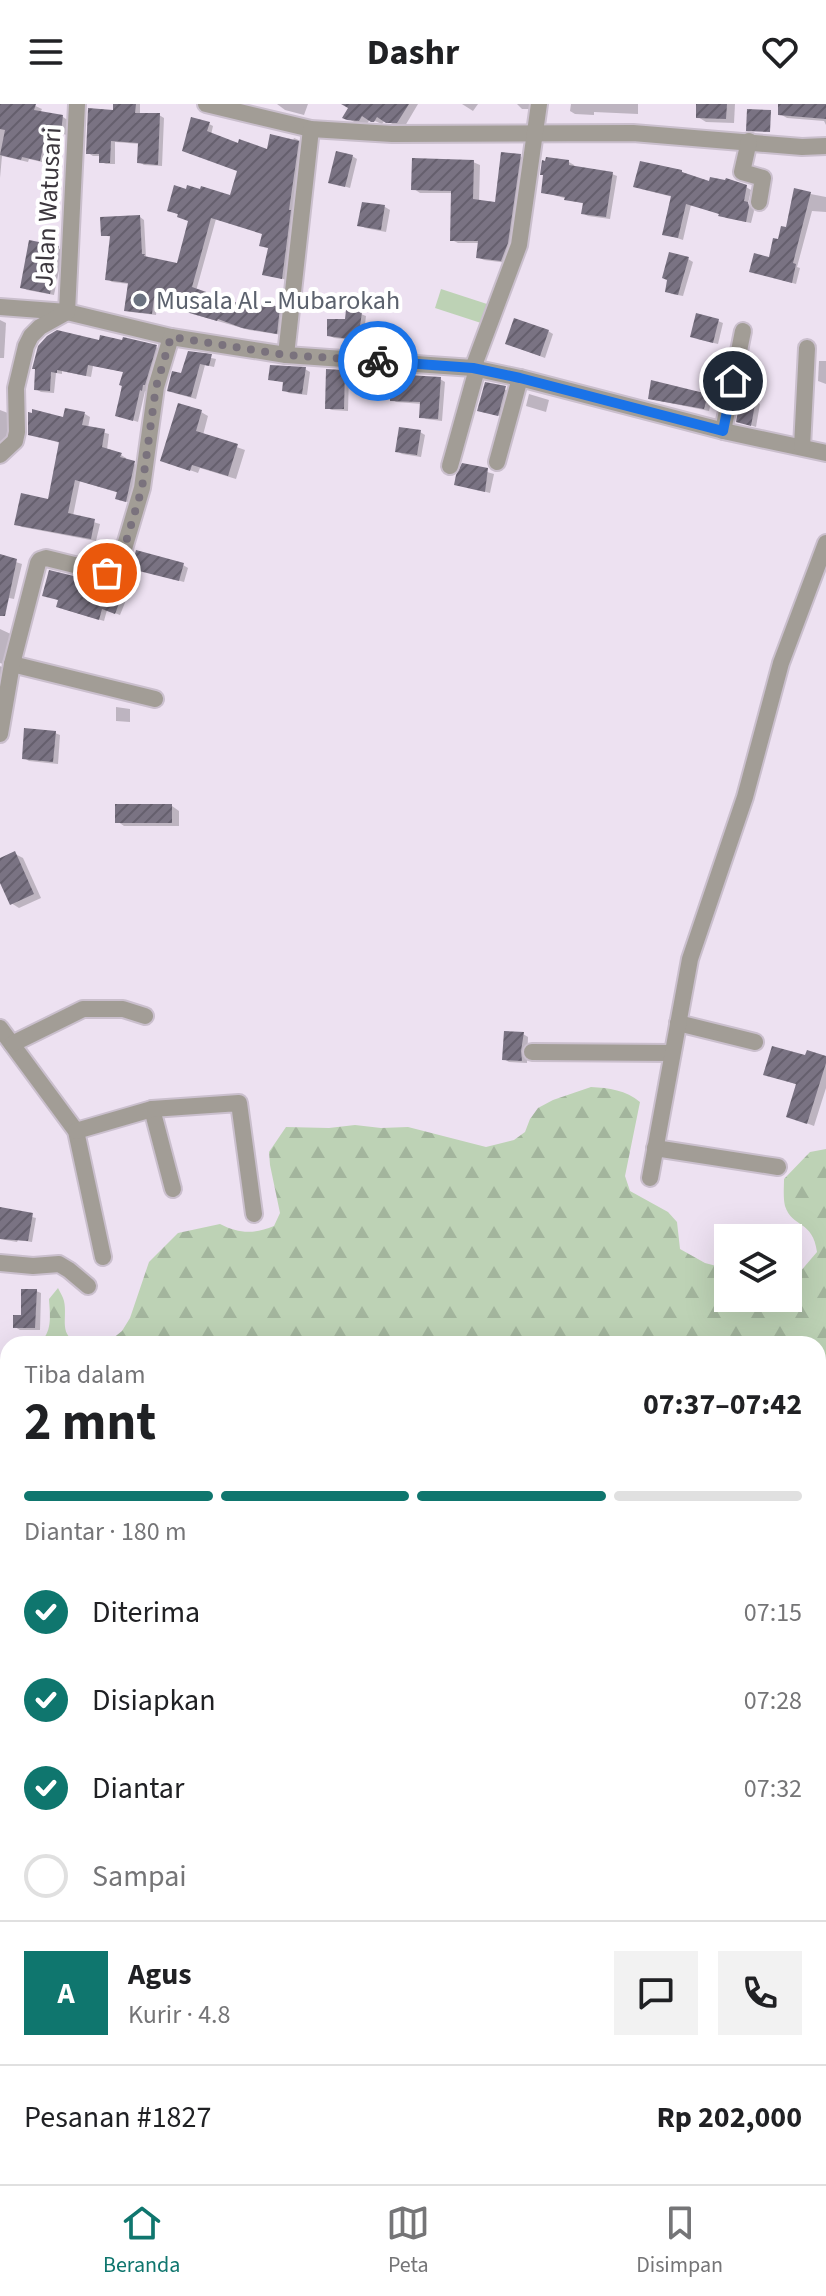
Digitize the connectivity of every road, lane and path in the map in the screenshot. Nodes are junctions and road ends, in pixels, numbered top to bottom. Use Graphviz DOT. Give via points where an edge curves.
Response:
graph roads {
  1 [pos="77,104"];
  2 [pos="206,104"];
  3 [pos="539,104"];
  4 [pos="236,107"];
  5 [pos="311,129"];
  6 [pos="536,132"];
  7 [pos="749,141"];
  8 [pos="826,146"];
  9 [pos="759,202"];
  10 [pos="0,307"];
  11 [pos="67,312"];
  12 [pos="743,331"];
  13 [pos="171,337"];
  14 [pos="807,348"];
  15 [pos="286,355"];
  16 [pos="475,368"];
  17 [pos="520,378"];
  18 [pos="723,431"];
  19 [pos="802,447"];
  20 [pos="826,453"];
  21 [pos="0,455"];
  22 [pos="497,462"];
  23 [pos="450,466"];
  24 [pos="826,543"];
  25 [pos="12,664"];
  26 [pos="155,699"];
  27 [pos="0,734"];
  28 [pos="145,1016"];
  29 [pos="678,1023"];
  30 [pos="0,1028"];
  31 [pos="755,1042"];
  32 [pos="12,1044"];
  33 [pos="532,1052"];
  34 [pos="672,1053"];
  35 [pos="152,1109"];
  36 [pos="76,1131"];
  37 [pos="655,1148"];
  38 [pos="778,1167"];
  39 [pos="650,1178"];
  40 [pos="173,1189"];
  41 [pos="254,1214"];
  42 [pos="103,1257"];
  43 [pos="0,1263"];
  44 [pos="88,1286"];
  1 -- 11 [label="street, Jalan Watusari"];
  2 -- 4 [label="street"];
  3 -- 6 [label="street"];
  4 -- 5 [label="street"];
  5 -- 6 [label="street"];
  5 -- 15 [label="street"];
  6 -- 7 [label="street"];
  6 -- 16 [label="street" via="519,245"];
  7 -- 8 [label="street"];
  7 -- 9 [label="street" via="742,172 763,178"];
  10 -- 11 [label="street, Jalan Watusari"];
  11 -- 13 [label="street, Jalan Watusari"];
  11 -- 21 [label="street, Jalan Watusari" via="40,327 26,346 16,388 15,441"];
  12 -- 18 [label="street"];
  13 -- 15 [label="street, Jalan Watusari"];
  13 -- 25 [label="street" via="156,387 142,488 118,569 107,573 40,560"];
  14 -- 19 [label="street"];
  15 -- 16 [label="street, Jalan Watusari"];
  16 -- 17 [label="street, Jalan Watusari"];
  16 -- 23 [label="street"];
  17 -- 18 [label="street, Jalan Watusari"];
  17 -- 22 [label="street"];
  18 -- 19 [label="street, Jalan Watusari"];
  19 -- 20 [label="street, Jalan Watusari"];
  24 -- 29 [label="street" via="781,663 745,797 690,959"];
  25 -- 26 [label="street"];
  25 -- 27 [label="street"];
  28 -- 32 [label="street" via="123,1009 83,1009"];
  29 -- 31 [label="street"];
  29 -- 34 [label="street"];
  30 -- 32 [label="street"];
  32 -- 36 [label="street"];
  33 -- 34 [label="street"];
  34 -- 37 [label="street"];
  35 -- 36 [label="street"];
  35 -- 40 [label="street"];
  35 -- 41 [label="street" via="239,1103"];
  36 -- 42 [label="street"];
  37 -- 38 [label="street"];
  37 -- 39 [label="street"];
  43 -- 44 [label="street" via="59,1264"];
}
